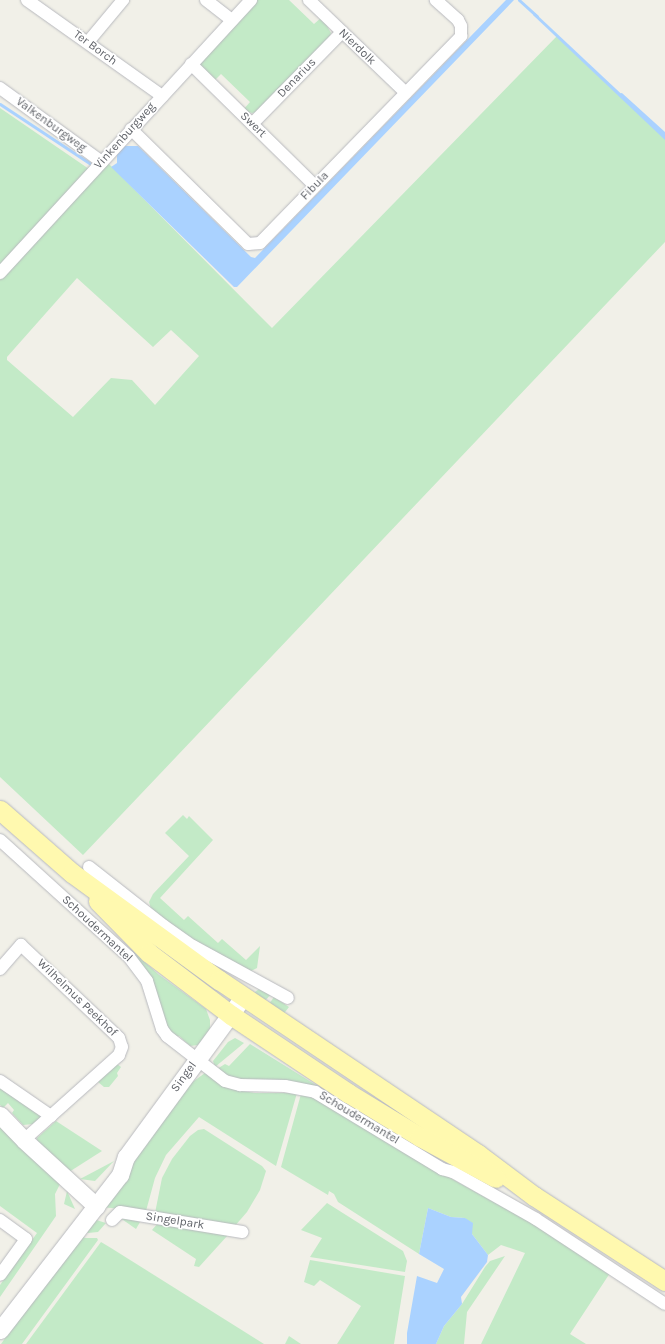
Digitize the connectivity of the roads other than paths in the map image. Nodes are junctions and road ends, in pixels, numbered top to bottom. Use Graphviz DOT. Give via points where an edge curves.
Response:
graph roads {
  1 [pos="27,0"];
  2 [pos="123,0"];
  3 [pos="206,0"];
  4 [pos="251,0"];
  5 [pos="309,0"];
  6 [pos="436,0"];
  7 [pos="232,20"];
  8 [pos="342,32"];
  9 [pos="88,42"];
  10 [pos="191,64"];
  11 [pos="0,88"];
  12 [pos="406,93"];
  13 [pos="162,96"];
  14 [pos="252,124"];
  15 [pos="132,129"];
  16 [pos="102,162"];
  17 [pos="315,186"];
  18 [pos="0,273"];
  19 [pos="0,810"];
  20 [pos="0,840"];
  21 [pos="81,870"];
  22 [pos="0,969"];
  23 [pos="255,980"];
  24 [pos="243,997"];
  25 [pos="288,998"];
  26 [pos="231,1015"];
  27 [pos="196,1060"];
  28 [pos="0,1081"];
  29 [pos="0,1114"];
  30 [pos="51,1116"];
  31 [pos="24,1140"];
  32 [pos="534,1196"];
  33 [pos="92,1203"];
  34 [pos="0,1220"];
  35 [pos="112,1220"];
  36 [pos="242,1232"];
  37 [pos="0,1274"];
  38 [pos="665,1281"];
  39 [pos="665,1304"];
  40 [pos="0,1330"];
  1 -- 9 [label="street, Ter Borch"];
  2 -- 9 [label="street"];
  3 -- 7 [label="street"];
  4 -- 7 [label="street, Vinkenburgweg"];
  5 -- 8 [label="street, Nierdolk"];
  6 -- 12 [label="street, Fibula" via="458,20 461,36"];
  7 -- 10 [label="street, Vinkenburgweg"];
  8 -- 12 [label="street, Nierdolk"];
  8 -- 14 [label="street, Denarius"];
  9 -- 13 [label="street, Ter Borch"];
  10 -- 13 [label="street, Vinkenburgweg"];
  10 -- 14 [label="street, Swert"];
  11 -- 16 [label="street, Valkenburgweg"];
  12 -- 17 [label="street, Fibula"];
  13 -- 15 [label="street, Vinkenburgweg"];
  14 -- 17 [label="street, Swert"];
  15 -- 16 [label="street, Vinkenburgweg"];
  15 -- 17 [label="street, Fibula" via="248,244 260,243"];
  16 -- 18 [label="street, Vinkenburgweg"];
  19 -- 21 [label="main road, Schoudermantel"];
  20 -- 27 [label="street, Schoudermantel" via="141,970 147,981 162,1030"];
  21 -- 23 [label="street, Schoudermantel" via="164,926"];
  21 -- 24 [label="main road, Schoudermantel"];
  21 -- 26 [label="main road, Schoudermantel" via="124,930 149,953"];
  22 -- 30 [label="street, Wilhelmus Peekhof" via="21,945 122,1042 119,1055"];
  23 -- 24 [label="street"];
  23 -- 25 [label="street, Schoudermantel"];
  24 -- 26 [label="street, Singel"];
  24 -- 32 [label="main road, Schoudermantel" via="478,1154"];
  26 -- 27 [label="street, Singel"];
  26 -- 32 [label="main road, Schoudermantel" via="348,1093 420,1137 476,1169"];
  27 -- 33 [label="street, Singel" via="126,1158 112,1169"];
  27 -- 39 [label="street, Schoudermantel" via="225,1081 240,1085 292,1087 325,1097 442,1169 452,1172 536,1219"];
  28 -- 30 [label="street"];
  29 -- 31 [label="street"];
  30 -- 31 [label="street, Wilhelmus Peekhof"];
  31 -- 33 [label="street"];
  32 -- 38 [label="main road, Schoudermantel"];
  33 -- 40 [label="street, Singel" via="68,1245 54,1258"];
  34 -- 37 [label="street" via="26,1239"];
  35 -- 36 [label="street, Singelpark" via="120,1212"];
}
